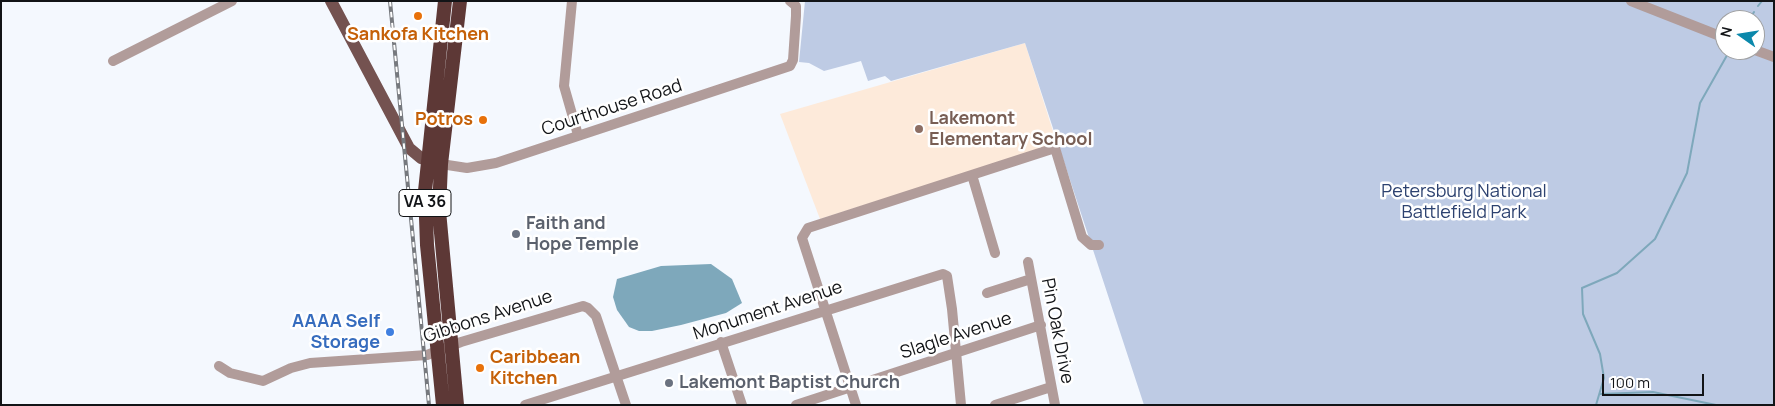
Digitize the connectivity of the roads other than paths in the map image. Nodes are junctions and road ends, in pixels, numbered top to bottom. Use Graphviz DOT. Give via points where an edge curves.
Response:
graph roads {
  1 [pos="232,1"];
  2 [pos="331,1"];
  3 [pos="445,1"];
  4 [pos="460,1"];
  5 [pos="572,1"];
  6 [pos="1631,1"];
  7 [pos="792,2"];
  8 [pos="1715,34"];
  9 [pos="113,61"];
  10 [pos="578,135"];
  11 [pos="427,160"];
  12 [pos="441,164"];
  13 [pos="972,174"];
  14 [pos="1099,245"];
  15 [pos="995,253"];
  16 [pos="1028,262"];
  17 [pos="1031,279"];
  18 [pos="986,293"];
  19 [pos="825,309"];
  20 [pos="1040,325"];
  21 [pos="721,342"];
  22 [pos="444,349"];
  23 [pos="956,353"];
  24 [pos="219,366"];
  25 [pos="618,375"];
  26 [pos="851,387"];
  27 [pos="1051,387"];
  28 [pos="442,405"];
  29 [pos="457,405"];
  30 [pos="525,405"];
  31 [pos="626,405"];
  32 [pos="742,405"];
  33 [pos="796,405"];
  34 [pos="856,405"];
  35 [pos="961,405"];
  36 [pos="995,405"];
  37 [pos="1055,405"];
  1 -- 9 [label="street"];
  2 -- 11 [label="main road" via="402,138 414,153"];
  3 -- 11 [label="highway, VA 36"];
  4 -- 12 [label="highway, VA 36"];
  5 -- 10 [label="street" via="564,86"];
  6 -- 8 [label="street"];
  7 -- 10 [label="street, Courthouse Road" via="795,34 790,66"];
  10 -- 12 [label="street, Courthouse Road" via="478,167"];
  11 -- 12 [label="main road"];
  11 -- 22 [label="highway, VA 36" via="425,214"];
  12 -- 22 [label="highway, VA 36"];
  13 -- 14 [label="street" via="1055,148 1082,237 1091,245"];
  13 -- 15 [label="street"];
  13 -- 19 [label="street" via="808,228 804,244"];
  16 -- 17 [label="street, Pin Oak Drive"];
  17 -- 18 [label="street"];
  17 -- 20 [label="street, Pin Oak Drive"];
  19 -- 21 [label="street, Monument Avenue"];
  19 -- 23 [label="street, Monument Avenue" via="945,274"];
  19 -- 26 [label="street"];
  20 -- 23 [label="street, Slagle Avenue"];
  20 -- 27 [label="street, Pin Oak Drive"];
  21 -- 25 [label="street, Monument Avenue"];
  21 -- 32 [label="street"];
  22 -- 24 [label="street, Gibbons Avenue" via="415,356 310,363 263,382 230,373"];
  22 -- 25 [label="street, Gibbons Avenue" via="578,306 592,311"];
  22 -- 28 [label="highway, VA 36"];
  22 -- 29 [label="highway, VA 36"];
  23 -- 26 [label="street, Slagle Avenue"];
  23 -- 35 [label="street"];
  25 -- 30 [label="street, Monument Avenue"];
  25 -- 31 [label="street, Gibbons Avenue"];
  26 -- 33 [label="street, Slagle Avenue"];
  26 -- 34 [label="street"];
  27 -- 36 [label="street"];
  27 -- 37 [label="street, Pin Oak Drive"];
}
